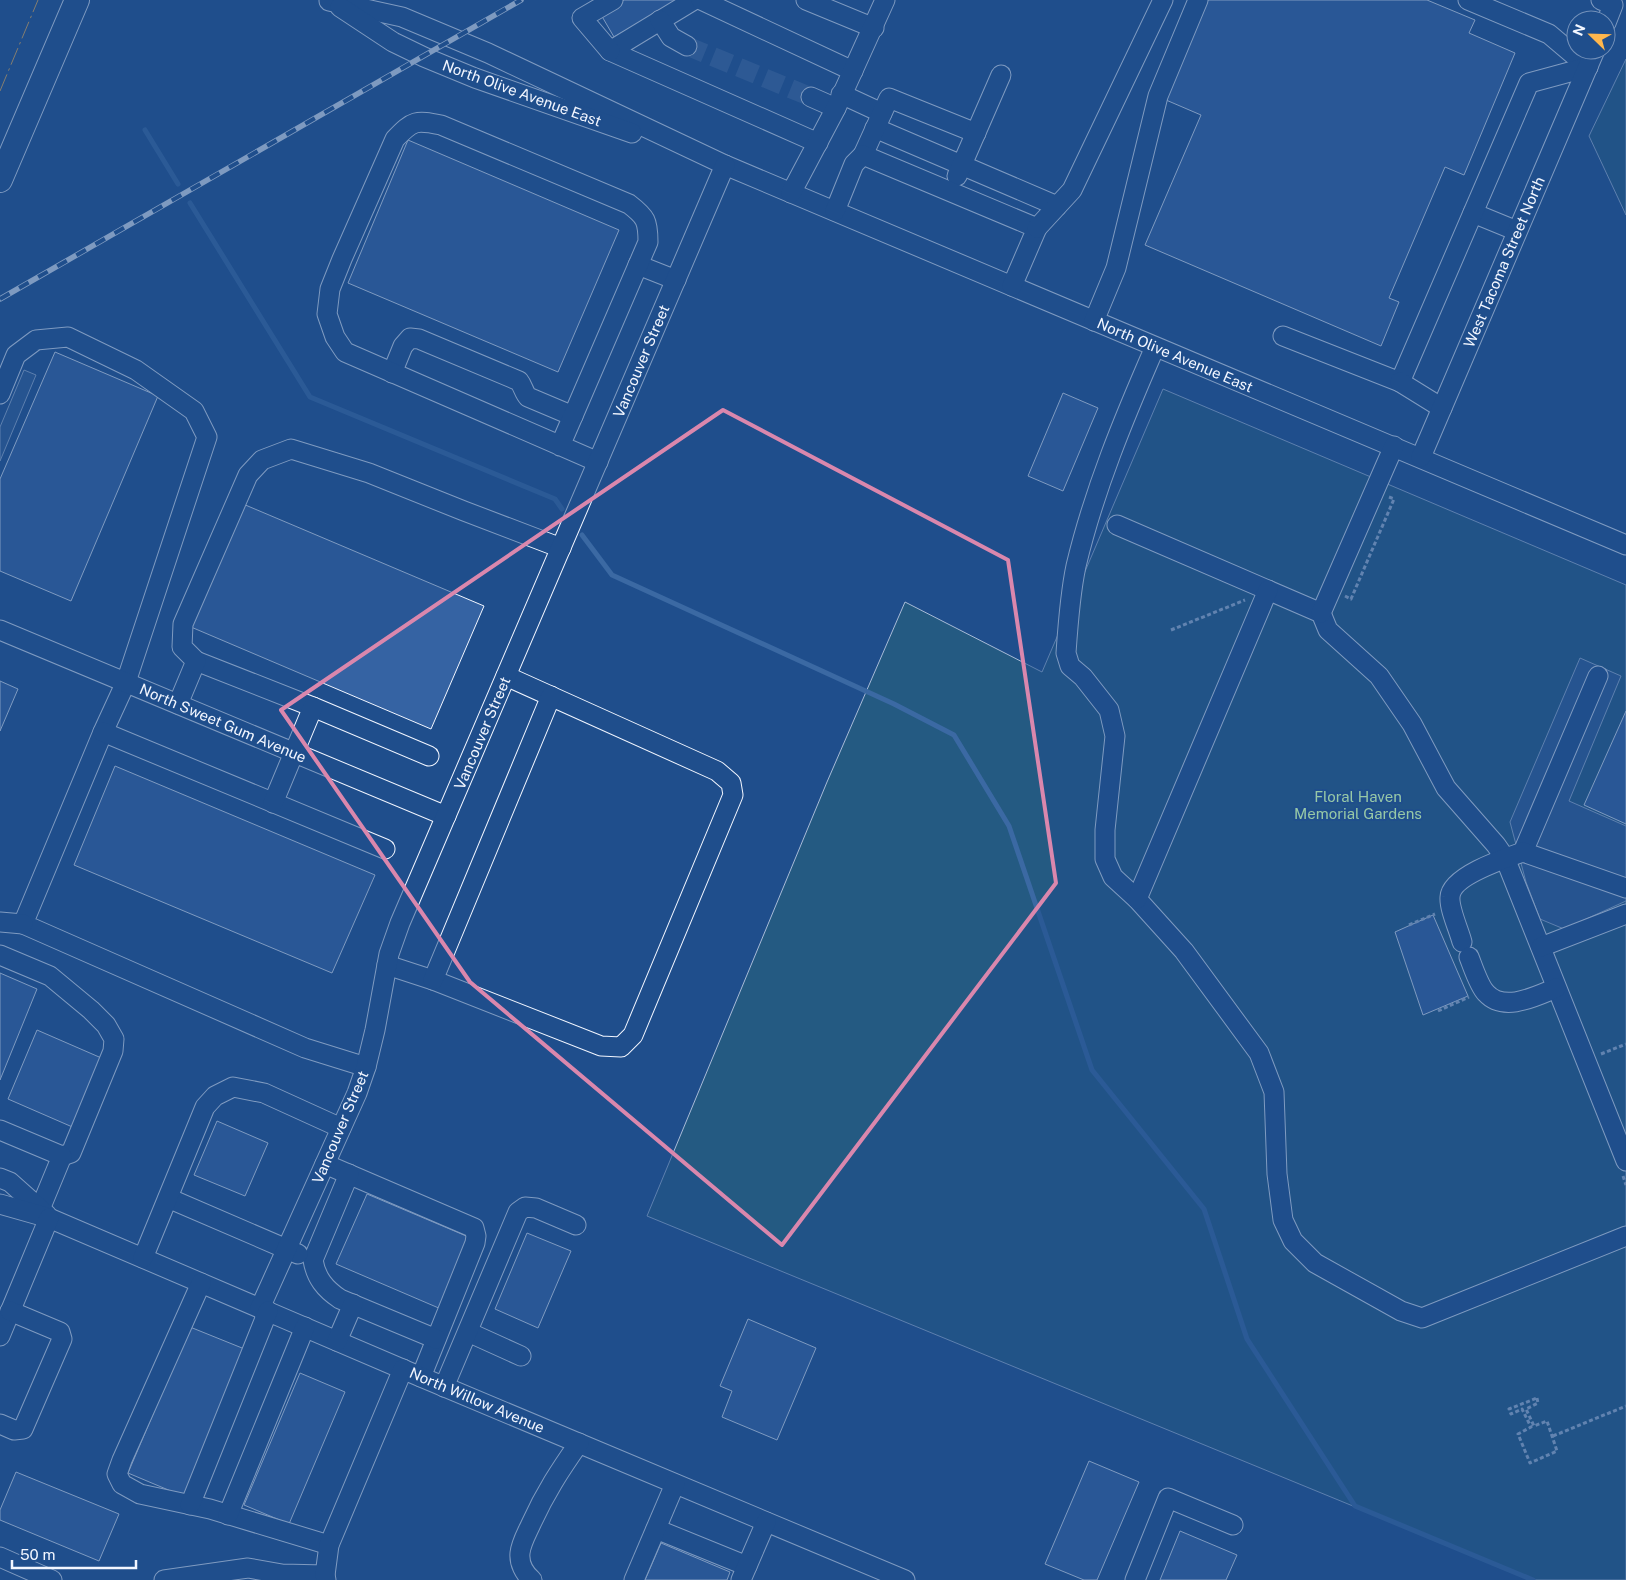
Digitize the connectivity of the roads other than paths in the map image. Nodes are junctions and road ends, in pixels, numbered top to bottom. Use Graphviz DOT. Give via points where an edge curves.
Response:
graph roads {
  1 [pos="77,0"];
  2 [pos="329,0"];
  3 [pos="613,0"];
  4 [pos="694,0"];
  5 [pos="701,0"];
  6 [pos="806,0"];
  7 [pos="886,0"];
  8 [pos="1162,0"];
  9 [pos="1198,0"];
  10 [pos="1468,0"];
  11 [pos="660,20"];
  12 [pos="874,28"];
  13 [pos="687,46"];
  14 [pos="610,51"];
  15 [pos="1591,60"];
  16 [pos="1588,67"];
  17 [pos="853,72"];
  18 [pos="1002,74"];
  19 [pos="811,97"];
  20 [pos="838,101"];
  21 [pos="882,113"];
  22 [pos="976,133"];
  23 [pos="818,143"];
  24 [pos="863,155"];
  25 [pos="5,157"];
  26 [pos="725,165"];
  27 [pos="961,166"];
  28 [pos="0,180"];
  29 [pos="951,192"];
  30 [pos="791,193"];
  31 [pos="1057,206"];
  32 [pos="835,211"];
  33 [pos="1473,213"];
  34 [pos="1037,228"];
  35 [pos="1517,231"];
  36 [pos="638,265"];
  37 [pos="676,280"];
  38 [pos="1012,286"];
  39 [pos="1094,321"];
  40 [pos="1283,336"];
  41 [pos="1155,347"];
  42 [pos="392,372"];
  43 [pos="1400,382"];
  44 [pos="0,394"];
  45 [pos="1442,408"];
  46 [pos="573,416"];
  47 [pos="560,446"];
  48 [pos="1394,446"];
  49 [pos="1421,457"];
  50 [pos="598,462"];
  51 [pos="1117,525"];
  52 [pos="1626,545"];
  53 [pos="561,548"];
  54 [pos="1268,590"];
  55 [pos="1322,613"];
  56 [pos="0,630"];
  57 [pos="196,661"];
  58 [pos="506,676"];
  59 [pos="1598,676"];
  60 [pos="126,682"];
  61 [pos="551,696"];
  62 [pos="178,704"];
  63 [pos="313,707"];
  64 [pos="103,732"];
  65 [pos="293,752"];
  66 [pos="430,756"];
  67 [pos="273,803"];
  68 [pos="446,816"];
  69 [pos="385,849"];
  70 [pos="1523,852"];
  71 [pos="1505,858"];
  72 [pos="1626,888"];
  73 [pos="1137,899"];
  74 [pos="1626,914"];
  75 [pos="0,922"];
  76 [pos="23,924"];
  77 [pos="1541,947"];
  78 [pos="0,955"];
  79 [pos="387,965"];
  80 [pos="433,980"];
  81 [pos="1556,988"];
  82 [pos="366,1067"];
  83 [pos="341,1128"];
  84 [pos="0,1130"];
  85 [pos="62,1156"];
  86 [pos="325,1164"];
  87 [pos="1623,1165"];
  88 [pos="349,1174"];
  89 [pos="0,1178"];
  90 [pos="168,1198"];
  91 [pos="0,1204"];
  92 [pos="42,1214"];
  93 [pos="576,1225"];
  94 [pos="1626,1236"];
  95 [pos="287,1249"];
  96 [pos="143,1258"];
  97 [pos="313,1260"];
  98 [pos="201,1283"];
  99 [pos="353,1304"];
  100 [pos="264,1310"];
  101 [pos="10,1311"];
  102 [pos="305,1327"];
  103 [pos="468,1332"];
  104 [pos="0,1336"];
  105 [pos="436,1340"];
  106 [pos="337,1341"];
  107 [pos="521,1356"];
  108 [pos="403,1370"];
  109 [pos="421,1377"];
  110 [pos="444,1387"];
  111 [pos="0,1424"];
  112 [pos="579,1443"];
  113 [pos="675,1484"];
  114 [pos="190,1506"];
  115 [pos="228,1515"];
  116 [pos="766,1522"];
  117 [pos="1233,1525"];
  118 [pos="656,1528"];
  119 [pos="329,1545"];
  120 [pos="0,1556"];
  121 [pos="744,1573"];
  122 [pos="326,1578"];
  123 [pos="52,1580"];
  124 [pos="164,1580"];
  125 [pos="532,1580"];
  126 [pos="634,1580"];
  127 [pos="905,1580"];
  128 [pos="1135,1580"];
  1 -- 25 [label="main road"];
  2 -- 26 [label="street, North Olive Avenue East" via="402,17 488,53"];
  2 -- 26 [label="street, North Olive Avenue East" via="393,42 475,78"];
  3 -- 14 [label="street" via="582,18"];
  4 -- 11 [label="street"];
  5 -- 17 [label="street"];
  6 -- 12 [label="street"];
  7 -- 12 [label="street"];
  8 -- 31 [label="street" via="1072,190"];
  9 -- 39 [label="street" via="1158,96 1116,268"];
  10 -- 16 [label="street" via="1549,34"];
  11 -- 13 [label="street" via="671,37"];
  11 -- 14 [label="street"];
  12 -- 17 [label="street"];
  14 -- 23 [label="street"];
  15 -- 16 [label="street, West Tacoma Street North"];
  16 -- 33 [label="street" via="1529,83"];
  16 -- 35 [label="street, West Tacoma Street North"];
  17 -- 20 [label="street"];
  18 -- 22 [label="street"];
  19 -- 20 [label="street"];
  20 -- 21 [label="street"];
  20 -- 23 [label="street"];
  21 -- 22 [label="street"];
  21 -- 24 [label="street"];
  21 -- 27 [label="street"];
  22 -- 27 [label="street"];
  23 -- 30 [label="street"];
  24 -- 29 [label="street"];
  24 -- 32 [label="street" via="854,164"];
  25 -- 28 [label="main road"];
  26 -- 30 [label="street, North Olive Avenue East"];
  26 -- 37 [label="street, Vancouver Street"];
  27 -- 29 [label="street"];
  27 -- 31 [label="street"];
  29 -- 34 [label="street"];
  30 -- 32 [label="street, North Olive Avenue East"];
  31 -- 34 [label="street"];
  32 -- 38 [label="street, North Olive Avenue East"];
  33 -- 35 [label="street"];
  33 -- 43 [label="street"];
  34 -- 38 [label="street"];
  35 -- 45 [label="street, West Tacoma Street North"];
  36 -- 37 [label="street"];
  36 -- 42 [label="street" via="648,242 648,224 629,204 441,125 421,121 407,126 395,138 342,258 330,289 327,314 335,338 346,352"];
  36 -- 46 [label="street"];
  37 -- 50 [label="street, Vancouver Street"];
  38 -- 39 [label="street, North Olive Avenue East"];
  39 -- 41 [label="street, North Olive Avenue East"];
  40 -- 43 [label="street"];
  41 -- 48 [label="street, North Olive Avenue East"];
  41 -- 73 [label="street" via="1122,422 1076,566 1066,653 1070,666 1084,677 1109,710 1115,736 1104,859 1113,877"];
  42 -- 46 [label="street" via="403,346 410,338 419,339 519,380 528,397"];
  42 -- 47 [label="street"];
  43 -- 45 [label="street"];
  44 -- 60 [label="street" via="16,355 36,340 68,337 136,370 194,411 207,437"];
  45 -- 49 [label="street, West Tacoma Street North"];
  46 -- 47 [label="street"];
  47 -- 50 [label="street"];
  48 -- 49 [label="street, North Olive Avenue East"];
  48 -- 55 [label="street"];
  49 -- 52 [label="street, North Olive Avenue East"];
  50 -- 53 [label="street, Vancouver Street"];
  51 -- 54 [label="street"];
  53 -- 57 [label="street" via="369,473 291,448 262,460 248,475 237,498 183,624 182,647"];
  53 -- 58 [label="street, Vancouver Street"];
  54 -- 55 [label="street"];
  54 -- 73 [label="street"];
  55 -- 71 [label="street" via="1328,630 1379,676 1412,724 1446,788"];
  56 -- 60 [label="street, North Sweet Gum Avenue"];
  57 -- 62 [label="street"];
  57 -- 63 [label="street"];
  58 -- 61 [label="street"];
  58 -- 68 [label="street, Vancouver Street"];
  59 -- 70 [label="street"];
  60 -- 62 [label="street, North Sweet Gum Avenue"];
  60 -- 64 [label="street"];
  61 -- 80 [label="street"];
  61 -- 80 [label="street" via="717,771 731,783 733,795 632,1035 621,1047 601,1046"];
  62 -- 65 [label="street, North Sweet Gum Avenue"];
  63 -- 65 [label="street"];
  63 -- 66 [label="street"];
  64 -- 67 [label="street"];
  64 -- 76 [label="street"];
  65 -- 67 [label="street"];
  65 -- 68 [label="street, North Sweet Gum Avenue"];
  67 -- 69 [label="street"];
  68 -- 79 [label="street, Vancouver Street" via="400,923"];
  70 -- 71 [label="street"];
  70 -- 72 [label="street"];
  71 -- 77 [label="street"];
  71 -- 81 [label="street" via="1453,886 1450,897 1466,949 1485,992 1492,998 1520,1002"];
  73 -- 94 [label="street" via="1184,951 1259,1053 1274,1092 1277,1174 1283,1220 1293,1240 1315,1263 1401,1311 1422,1318"];
  74 -- 77 [label="street"];
  75 -- 76 [label="street"];
  76 -- 82 [label="street" via="306,1048"];
  77 -- 81 [label="street"];
  78 -- 85 [label="street" via="50,976 91,1010 114,1039 113,1051 71,1153"];
  79 -- 80 [label="street"];
  79 -- 82 [label="street, Vancouver Street"];
  81 -- 87 [label="street"];
  82 -- 83 [label="street, Vancouver Street"];
  83 -- 86 [label="street, Vancouver Street"];
  83 -- 90 [label="street" via="264,1093 233,1087 215,1096 206,1107"];
  84 -- 85 [label="street"];
  85 -- 92 [label="street"];
  86 -- 88 [label="street"];
  86 -- 95 [label="street, Vancouver Street"];
  88 -- 97 [label="street"];
  88 -- 105 [label="street" via="474,1228 475,1243"];
  89 -- 92 [label="street, North Willow Avenue" via="10,1182"];
  90 -- 95 [label="street"];
  90 -- 96 [label="street"];
  91 -- 92 [label="street, North Willow Avenue"];
  92 -- 96 [label="street, North Willow Avenue"];
  92 -- 101 [label="street"];
  93 -- 103 [label="street" via="536,1208 525,1207 518,1212"];
  95 -- 97 [label="street"];
  95 -- 100 [label="street, Vancouver Street"];
  96 -- 98 [label="street, North Willow Avenue"];
  97 -- 99 [label="street" via="317,1274 329,1291"];
  98 -- 100 [label="street, North Willow Avenue"];
  98 -- 114 [label="street" via="117,1474 122,1484 140,1494"];
  99 -- 105 [label="street"];
  99 -- 106 [label="street"];
  100 -- 102 [label="street, North Willow Avenue"];
  100 -- 114 [label="street, Vancouver Street"];
  101 -- 104 [label="street"];
  101 -- 111 [label="street" via="60,1332 62,1339 23,1429 14,1430"];
  102 -- 106 [label="street, North Willow Avenue"];
  102 -- 115 [label="street"];
  103 -- 107 [label="street"];
  103 -- 110 [label="street"];
  105 -- 109 [label="street"];
  106 -- 108 [label="street, North Willow Avenue"];
  108 -- 109 [label="street, North Willow Avenue"];
  108 -- 119 [label="street"];
  109 -- 110 [label="street, North Willow Avenue"];
  110 -- 112 [label="street, North Willow Avenue"];
  112 -- 113 [label="street, North Willow Avenue"];
  112 -- 125 [label="street" via="546,1492 524,1540 520,1562"];
  113 -- 116 [label="street, North Willow Avenue"];
  113 -- 118 [label="street"];
  114 -- 115 [label="street"];
  115 -- 119 [label="street"];
  116 -- 121 [label="street"];
  116 -- 127 [label="street, North Willow Avenue"];
  117 -- 128 [label="street" via="1168,1498"];
  118 -- 121 [label="street"];
  118 -- 126 [label="street"];
  119 -- 122 [label="street"];
  120 -- 123 [label="street"];
  122 -- 124 [label="street" via="248,1568"];
}
